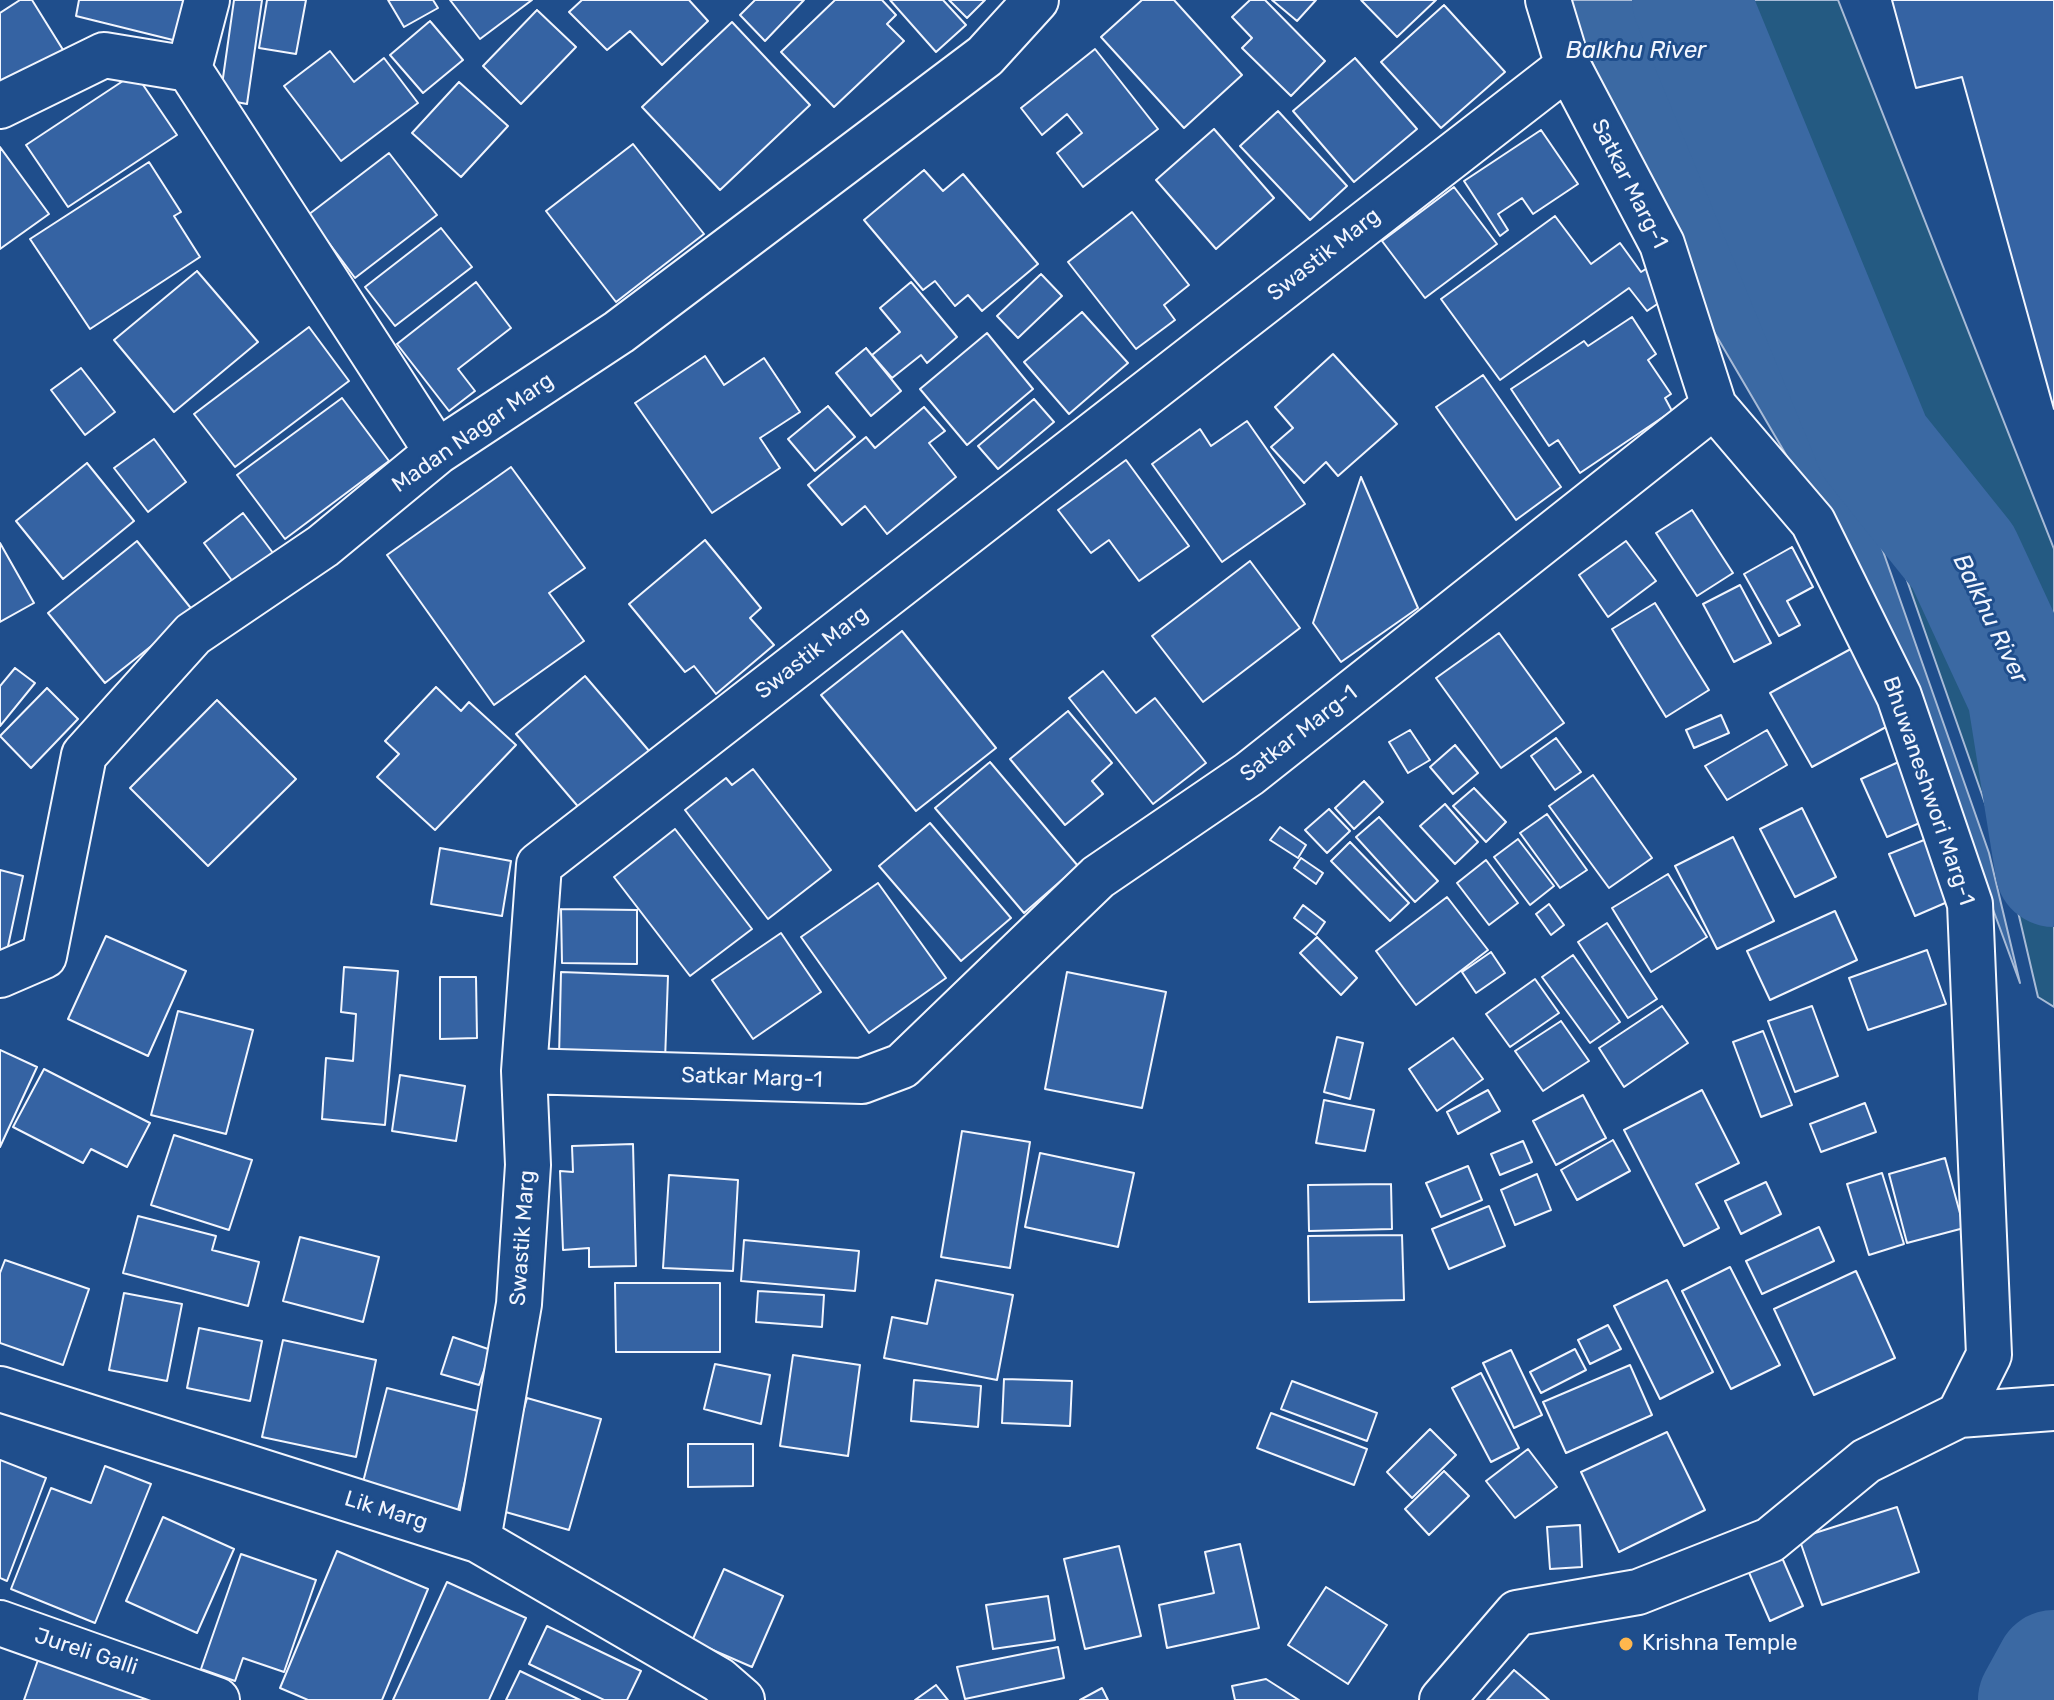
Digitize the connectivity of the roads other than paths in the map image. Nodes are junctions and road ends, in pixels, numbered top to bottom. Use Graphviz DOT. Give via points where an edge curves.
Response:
graph roads {
  1 [pos="207,0"];
  2 [pos="1036,0"];
  3 [pos="1548,0"];
  4 [pos="1568,66"];
  5 [pos="189,69"];
  6 [pos="0,106"];
  7 [pos="1714,406"];
  8 [pos="437,452"];
  9 [pos="0,975"];
  10 [pos="524,1071"];
  11 [pos="0,1389"];
  12 [pos="2052,1408"];
  13 [pos="1959,1415"];
  14 [pos="478,1540"];
  15 [pos="0,1623"];
  16 [pos="217,1700"];
  17 [pos="742,1700"];
  18 [pos="1442,1700"];
  1 -- 5 [label="street"];
  2 -- 8 [label="street, Madan Nagar Marg" via="985,56 619,332"];
  3 -- 4 [label="street"];
  4 -- 7 [label="street, Satkar Marg-1" via="1662,244"];
  4 -- 10 [label="street, Swastik Marg" via="539,865"];
  5 -- 6 [label="street" via="104,55"];
  5 -- 8 [label="street"];
  7 -- 10 [label="street, Satkar Marg-1" via="1249,774 1098,877 902,1066 862,1081"];
  7 -- 13 [label="street, Bhuwaneshwori Marg-1" via="1813,522 1899,696 1970,904 1989,1355"];
  8 -- 9 [label="street, Madan Nagar Marg" via="323,546 193,634 84,755 44,956"];
  10 -- 14 [label="street, Swastik Marg" via="528,1165 519,1304"];
  11 -- 14 [label="street, Lik Marg"];
  12 -- 13 [label="street"];
  13 -- 18 [label="street" via="1866,1461 1770,1540 1638,1592 1517,1613"];
  14 -- 17 [label="street, Lik Marg" via="719,1680"];
  15 -- 16 [label="street, Jureli Galli"];
}
